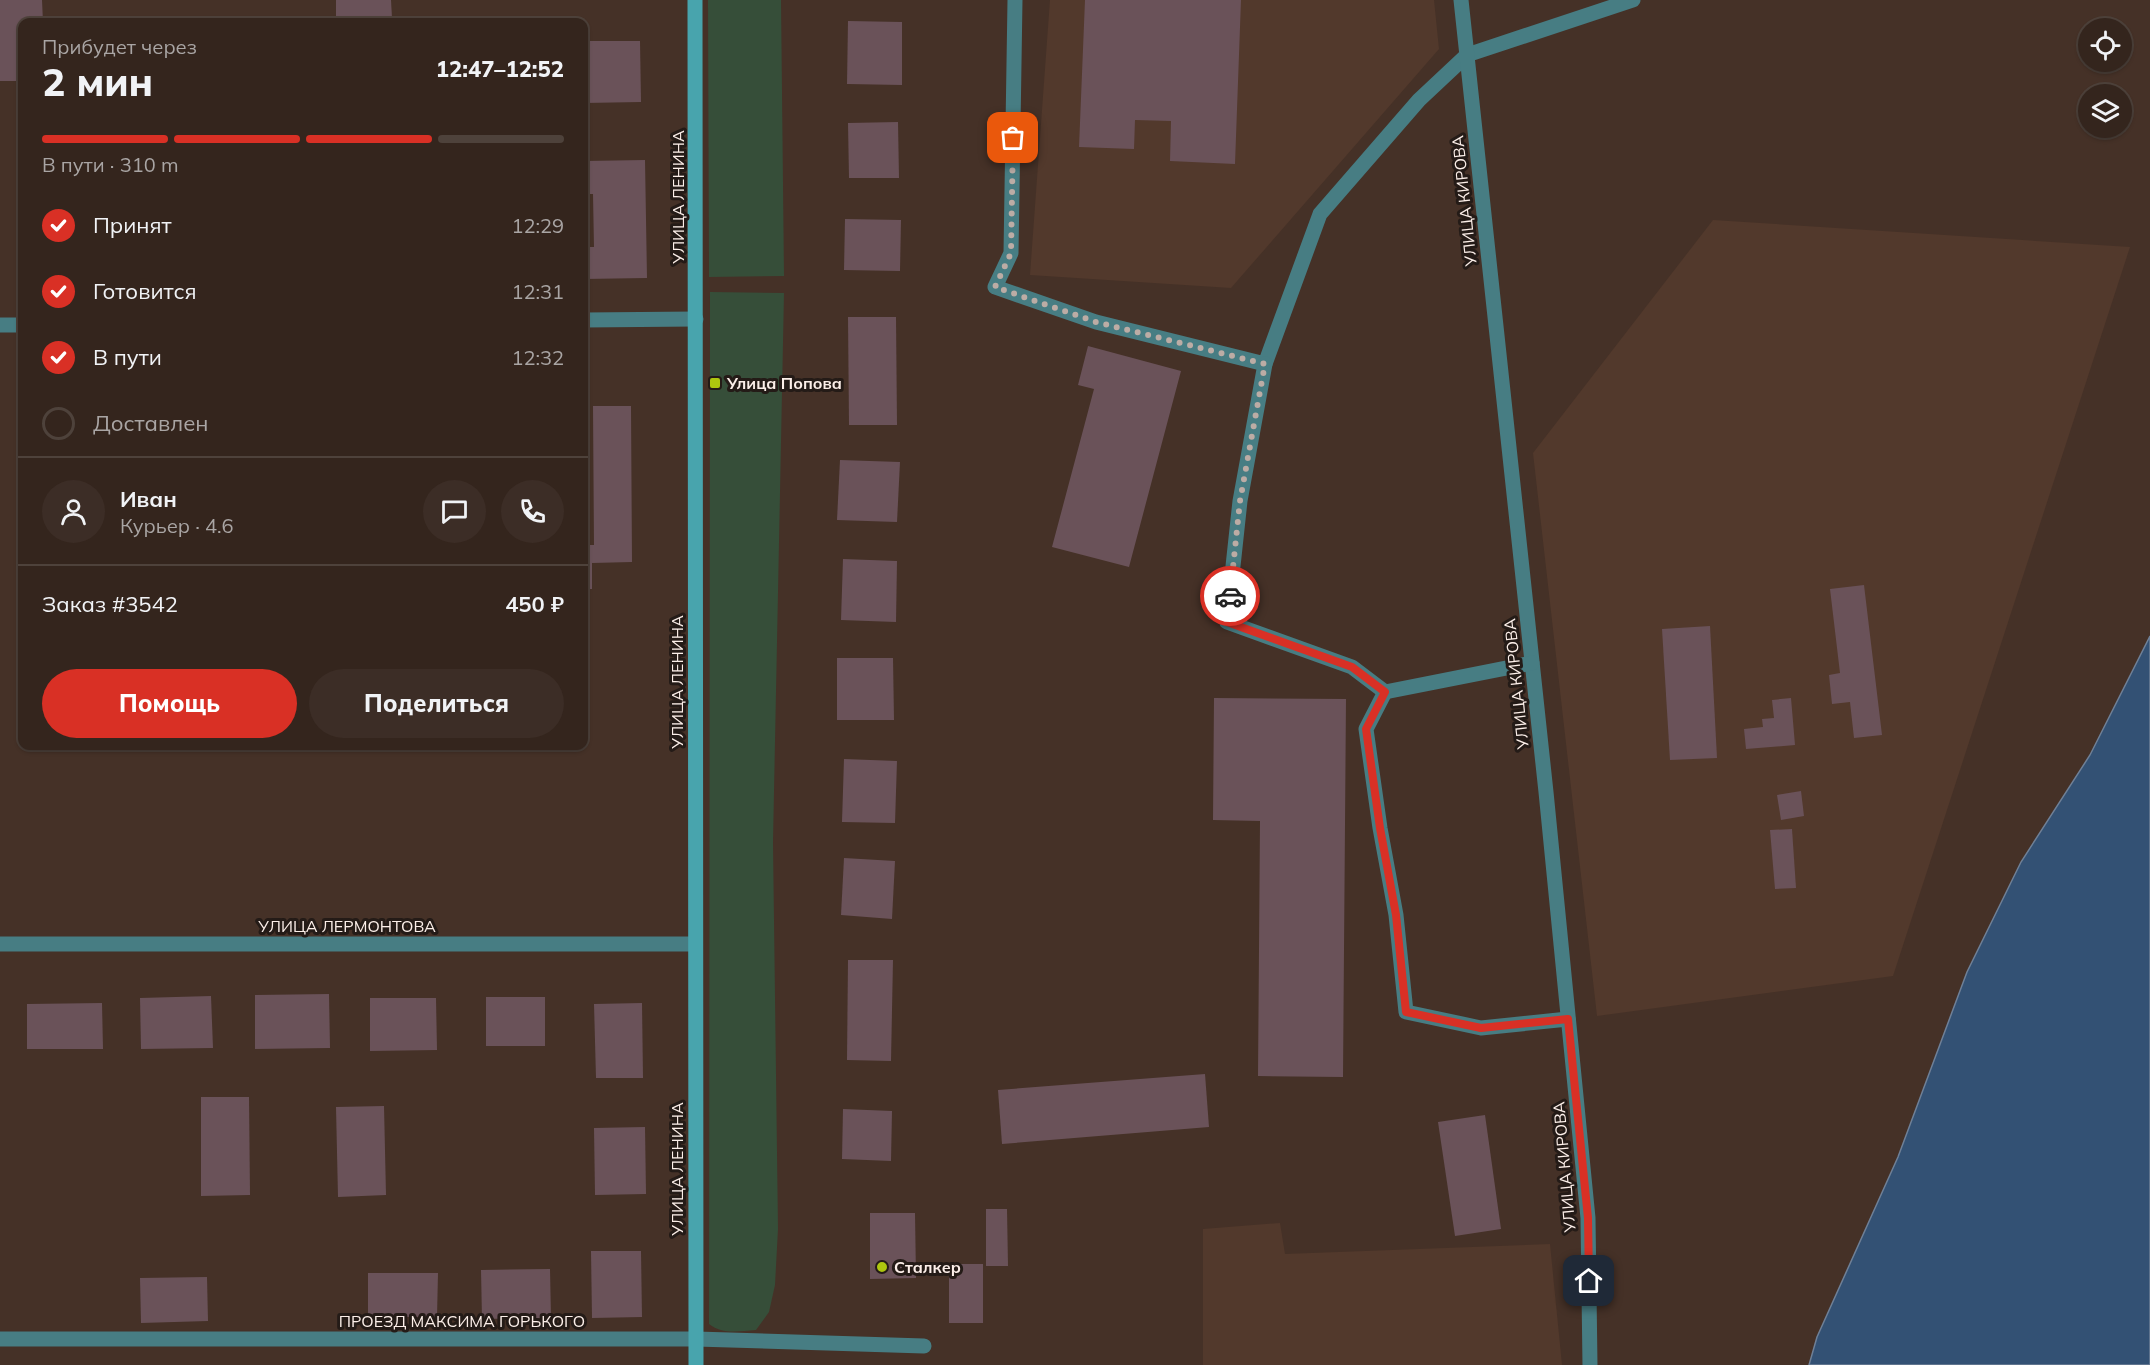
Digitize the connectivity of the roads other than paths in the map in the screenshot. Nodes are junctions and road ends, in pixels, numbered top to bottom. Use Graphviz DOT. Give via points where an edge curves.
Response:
graph roads {
  1 [pos="695,0"];
  2 [pos="1015,0"];
  3 [pos="1461,0"];
  4 [pos="1633,0"];
  5 [pos="1467,55"];
  6 [pos="696,319"];
  7 [pos="588,320"];
  8 [pos="0,325"];
  9 [pos="18,325"];
  10 [pos="1265,364"];
  11 [pos="1532,663"];
  12 [pos="1385,692"];
  13 [pos="0,944"];
  14 [pos="694,944"];
  15 [pos="1568,1019"];
  16 [pos="0,1339"];
  17 [pos="696,1339"];
  18 [pos="924,1346"];
  19 [pos="696,1365"];
  20 [pos="1590,1365"];
  1 -- 6 [label="street, УЛИЦА ЛЕНИНА"];
  2 -- 10 [label="street" via="1011,253 995,287 1096,322"];
  3 -- 5 [label="street, УЛИЦА КИРОВА"];
  4 -- 5 [label="street"];
  5 -- 10 [label="street" via="1419,100 1320,214"];
  5 -- 11 [label="street, УЛИЦА КИРОВА"];
  6 -- 7 [label="street"];
  6 -- 14 [label="street, УЛИЦА ЛЕНИНА"];
  8 -- 9 [label="street"];
  10 -- 12 [label="street" via="1240,501 1227,622 1352,667"];
  11 -- 12 [label="street"];
  11 -- 15 [label="street, УЛИЦА КИРОВА"];
  12 -- 15 [label="street" via="1366,729 1396,915 1406,1012 1481,1028"];
  13 -- 14 [label="street, УЛИЦА ЛЕРМОНТОВА"];
  14 -- 17 [label="street, УЛИЦА ЛЕНИНА"];
  15 -- 20 [label="street, УЛИЦА КИРОВА" via="1588,1218"];
  16 -- 17 [label="street, ПРОЕЗД МАКСИМА ГОРЬКОГО"];
  17 -- 18 [label="street, ПРОЕЗД МАКСИМА ГОРЬКОГО"];
  17 -- 19 [label="street, УЛИЦА ЛЕНИНА"];
}
